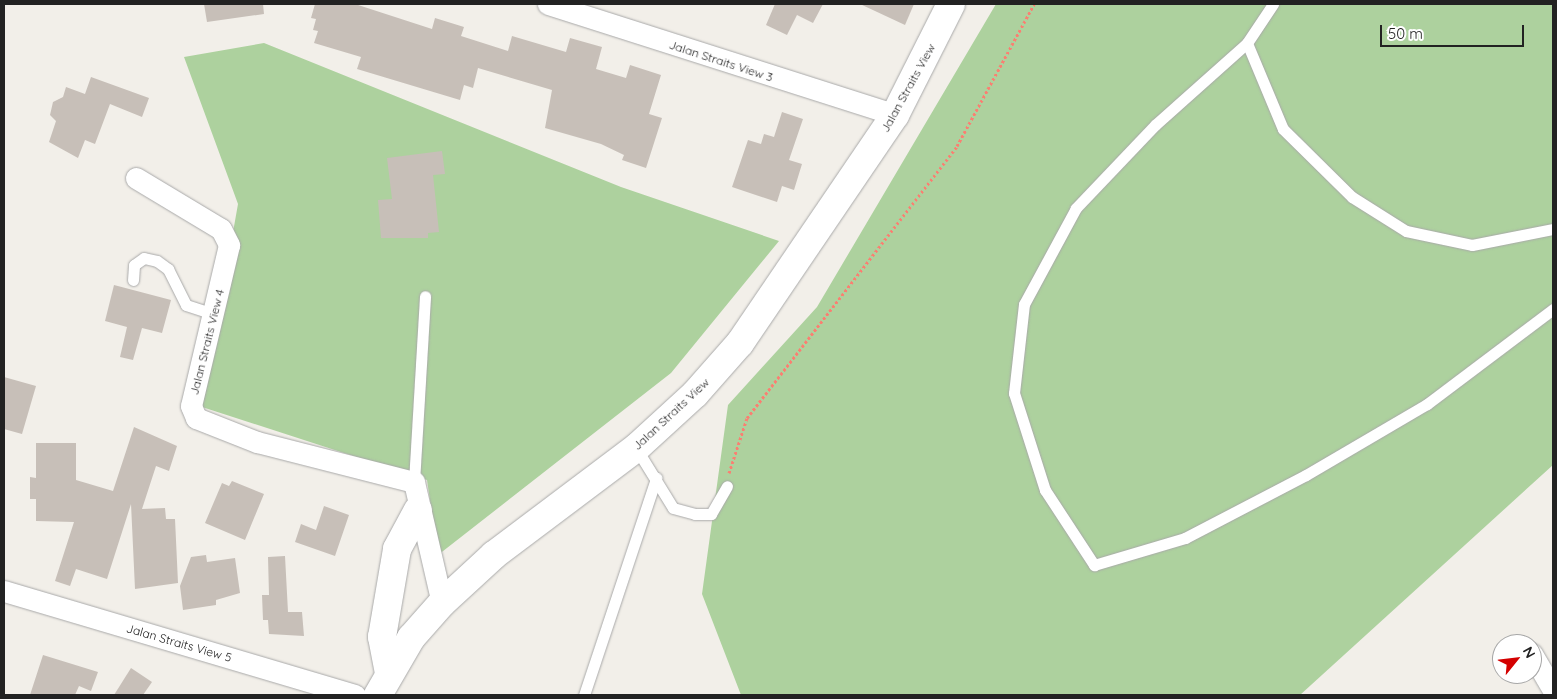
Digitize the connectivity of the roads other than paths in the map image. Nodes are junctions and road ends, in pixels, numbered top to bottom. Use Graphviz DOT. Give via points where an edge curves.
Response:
graph roads {
  1 [pos="548,4"];
  2 [pos="951,4"];
  3 [pos="1273,4"];
  4 [pos="1247,43"];
  5 [pos="895,115"];
  6 [pos="136,178"];
  7 [pos="1553,229"];
  8 [pos="133,280"];
  9 [pos="425,296"];
  10 [pos="1553,309"];
  11 [pos="214,314"];
  12 [pos="636,448"];
  13 [pos="656,478"];
  14 [pos="414,482"];
  15 [pos="726,486"];
  16 [pos="418,510"];
  17 [pos="4,591"];
  18 [pos="442,603"];
  19 [pos="1542,671"];
  20 [pos="384,684"];
  21 [pos="1553,690"];
  22 [pos="354,695"];
  23 [pos="584,695"];
  1 -- 5 [label="street, Jalan Straits View 3"];
  2 -- 5 [label="street, Jalan Straits View"];
  3 -- 4 [label="lane"];
  4 -- 7 [label="lane" via="1283,129 1352,197 1406,231 1472,245"];
  4 -- 10 [label="lane" via="1155,125 1076,208 1024,304 1014,393 1045,490 1094,565 1185,538 1306,475 1427,404"];
  5 -- 12 [label="street, Jalan Straits View" via="740,343 695,394"];
  6 -- 11 [label="street, Jalan Straits View 4" via="221,230 228,245"];
  8 -- 11 [label="lane" via="134,265 144,258 157,261 168,269 186,305"];
  9 -- 14 [label="lane"];
  11 -- 14 [label="street, Jalan Straits View 4" via="191,406 196,418 248,439"];
  12 -- 13 [label="lane"];
  12 -- 18 [label="street, Jalan Straits View" via="494,555"];
  13 -- 15 [label="lane" via="673,508 696,514 711,514"];
  13 -- 23 [label="lane"];
  14 -- 16 [label="street"];
  16 -- 18 [label="street"];
  16 -- 20 [label="street" via="398,549 382,637"];
  17 -- 22 [label="street, Jalan Straits View 5"];
  18 -- 20 [label="street, Jalan Straits View" via="411,638"];
  19 -- 21 [label="street"];
}
